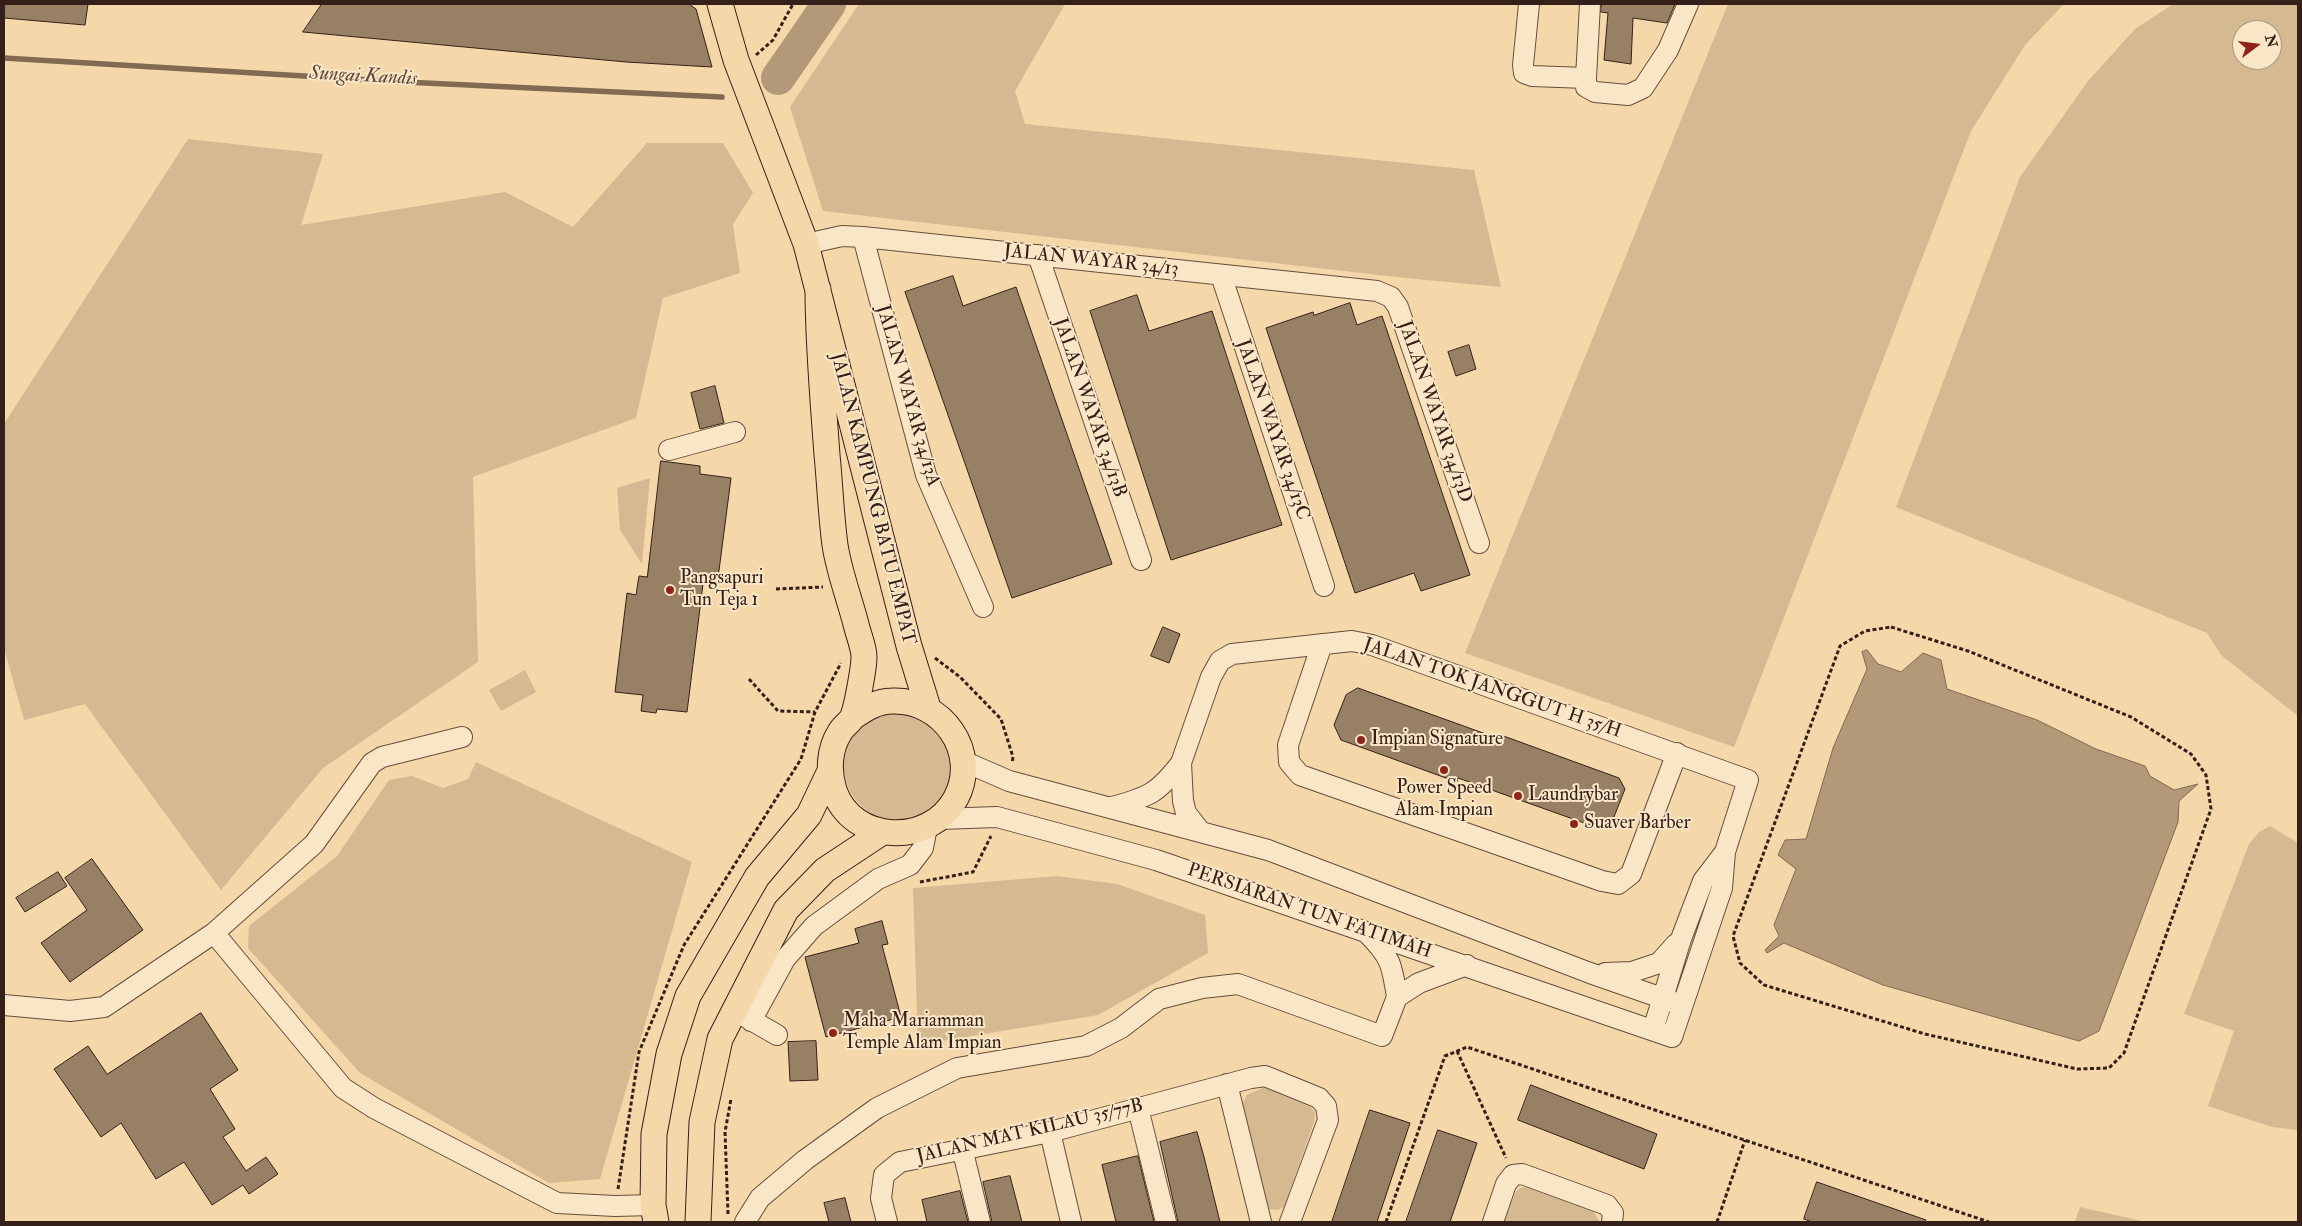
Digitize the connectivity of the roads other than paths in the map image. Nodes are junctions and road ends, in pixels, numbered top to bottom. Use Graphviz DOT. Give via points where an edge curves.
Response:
graph roads {
  1 [pos="720,4"];
  2 [pos="1530,4"];
  3 [pos="1590,4"];
  4 [pos="1688,4"];
  5 [pos="1586,78"];
  6 [pos="863,238"];
  7 [pos="806,244"];
  8 [pos="1038,256"];
  9 [pos="1221,274"];
  10 [pos="818,289"];
  11 [pos="1377,291"];
  12 [pos="735,432"];
  13 [pos="669,450"];
  14 [pos="1479,544"];
  15 [pos="1141,560"];
  16 [pos="1324,586"];
  17 [pos="983,608"];
  18 [pos="1322,644"];
  19 [pos="928,708"];
  20 [pos="853,716"];
  21 [pos="462,737"];
  22 [pos="1677,753"];
  23 [pos="963,761"];
  24 [pos="1181,763"];
  25 [pos="830,771"];
  26 [pos="1112,807"];
  27 [pos="933,823"];
  28 [pos="1200,831"];
  29 [pos="881,832"];
  30 [pos="1725,852"];
  31 [pos="1362,929"];
  32 [pos="214,933"];
  33 [pos="1681,939"];
  34 [pos="1467,965"];
  35 [pos="1590,973"];
  36 [pos="1398,997"];
  37 [pos="1662,998"];
  38 [pos="4,1004"];
  39 [pos="1682,1005"];
  40 [pos="743,1016"];
  41 [pos="1653,1030"];
  42 [pos="777,1035"];
  43 [pos="1227,1084"];
  44 [pos="1138,1108"];
  45 [pos="1050,1132"];
  46 [pos="962,1148"];
  47 [pos="655,1213"];
  48 [pos="698,1222"];
  49 [pos="744,1222"];
  50 [pos="887,1222"];
  51 [pos="980,1222"];
  52 [pos="1071,1222"];
  53 [pos="1166,1222"];
  54 [pos="1260,1222"];
  55 [pos="1290,1222"];
  56 [pos="1493,1222"];
  57 [pos="1612,1222"];
  1 -- 7 [label="main road, JALAN KAMPUNG BATU EMPAT" via="736,60"];
  2 -- 5 [label="street" via="1524,73"];
  3 -- 5 [label="street"];
  4 -- 5 [label="street" via="1668,50 1643,88 1628,95 1595,92 1586,87"];
  6 -- 7 [label="street, JALAN WAYAR 34/13" via="842,236"];
  6 -- 8 [label="street, JALAN WAYAR 34/13"];
  6 -- 17 [label="street, JALAN WAYAR 34/13A" via="926,475"];
  7 -- 10 [label="main road, JALAN KAMPUNG BATU EMPAT"];
  8 -- 9 [label="street, JALAN WAYAR 34/13"];
  8 -- 15 [label="street, JALAN WAYAR 34/13B"];
  9 -- 11 [label="street, JALAN WAYAR 34/13"];
  9 -- 16 [label="street, JALAN WAYAR 34/13C"];
  10 -- 19 [label="main road, JALAN KAMPUNG BATU EMPAT" via="909,646"];
  10 -- 20 [label="main road, JALAN KAMPUNG BATU EMPAT" via="818,344 835,546 864,656"];
  11 -- 14 [label="street, JALAN WAYAR 34/13D" via="1391,296 1398,307"];
  12 -- 13 [label="street"];
  18 -- 22 [label="street, JALAN TOK JANGGUT H 35/H" via="1352,642 1372,645"];
  18 -- 22 [label="street" via="1288,745 1289,762 1300,775 1602,880 1618,884 1631,874"];
  18 -- 24 [label="street, JALAN TOK JANGGUT H 35/H" via="1232,654 1220,661 1210,677"];
  19 -- 20 [label="main road" via="910,702 890,701 870,706"];
  19 -- 23 [label="main road" via="944,720 955,736"];
  20 -- 25 [label="main road" via="840,732 832,751"];
  21 -- 32 [label="street" via="382,757 372,763 314,844"];
  22 -- 30 [label="street, JALAN TOK JANGGUT H 35/H" via="1748,780"];
  23 -- 26 [label="street, PERSIARAN TUN FATIMAH" via="1009,781"];
  23 -- 27 [label="main road" via="956,797"];
  24 -- 26 [label="street" via="1165,784 1154,792"];
  24 -- 28 [label="street" via="1186,813"];
  25 -- 29 [label="main road" via="834,791 844,809 859,823"];
  25 -- 47 [label="main road" via="809,815 757,877 688,996 669,1054 654,1134"];
  26 -- 28 [label="street, PERSIARAN TUN FATIMAH"];
  27 -- 29 [label="main road" via="904,834"];
  27 -- 31 [label="street, PERSIARAN TUN FATIMAH" via="997,817 1156,860"];
  27 -- 40 [label="street" via="923,848 910,865 878,879 814,926"];
  28 -- 35 [label="street, PERSIARAN TUN FATIMAH" via="1268,850"];
  29 -- 40 [label="main road" via="825,870 786,910"];
  30 -- 33 [label="street" via="1703,881"];
  30 -- 39 [label="street" via="1722,888"];
  31 -- 34 [label="street, PERSIARAN TUN FATIMAH"];
  31 -- 36 [label="street" via="1384,950 1393,971"];
  32 -- 38 [label="street" via="104,1007 70,1011"];
  32 -- 47 [label="street" via="343,1088 374,1108 557,1203 615,1206"];
  33 -- 35 [label="street" via="1659,963 1632,972"];
  33 -- 37 [label="street"];
  34 -- 36 [label="street" via="1426,980"];
  34 -- 41 [label="street, PERSIARAN TUN FATIMAH"];
  35 -- 37 [label="street, PERSIARAN TUN FATIMAH"];
  36 -- 49 [label="street" via="1382,1036 1238,984 1202,988 1159,999 1121,1028 1086,1046 957,1068 877,1108 805,1160 760,1198"];
  37 -- 39 [label="street, PERSIARAN TUN FATIMAH"];
  37 -- 41 [label="street"];
  39 -- 41 [label="street, PERSIARAN TUN FATIMAH" via="1672,1036"];
  40 -- 42 [label="street"];
  40 -- 48 [label="main road" via="720,1039 702,1122"];
  43 -- 44 [label="street, JALAN MAT KILAU 35/77B"];
  43 -- 54 [label="street"];
  43 -- 55 [label="street, JALAN MAT KILAU 35/77B" via="1265,1076 1319,1098 1326,1106 1328,1120"];
  44 -- 45 [label="street, JALAN MAT KILAU 35/77B"];
  44 -- 53 [label="street"];
  45 -- 46 [label="street, JALAN MAT KILAU 35/77B"];
  45 -- 52 [label="street"];
  46 -- 50 [label="street, JALAN MAT KILAU 35/77B" via="900,1162 884,1175 881,1198"];
  46 -- 51 [label="street"];
  56 -- 57 [label="street" via="1506,1184 1514,1175 1522,1174 1608,1205 1613,1213"];
}
